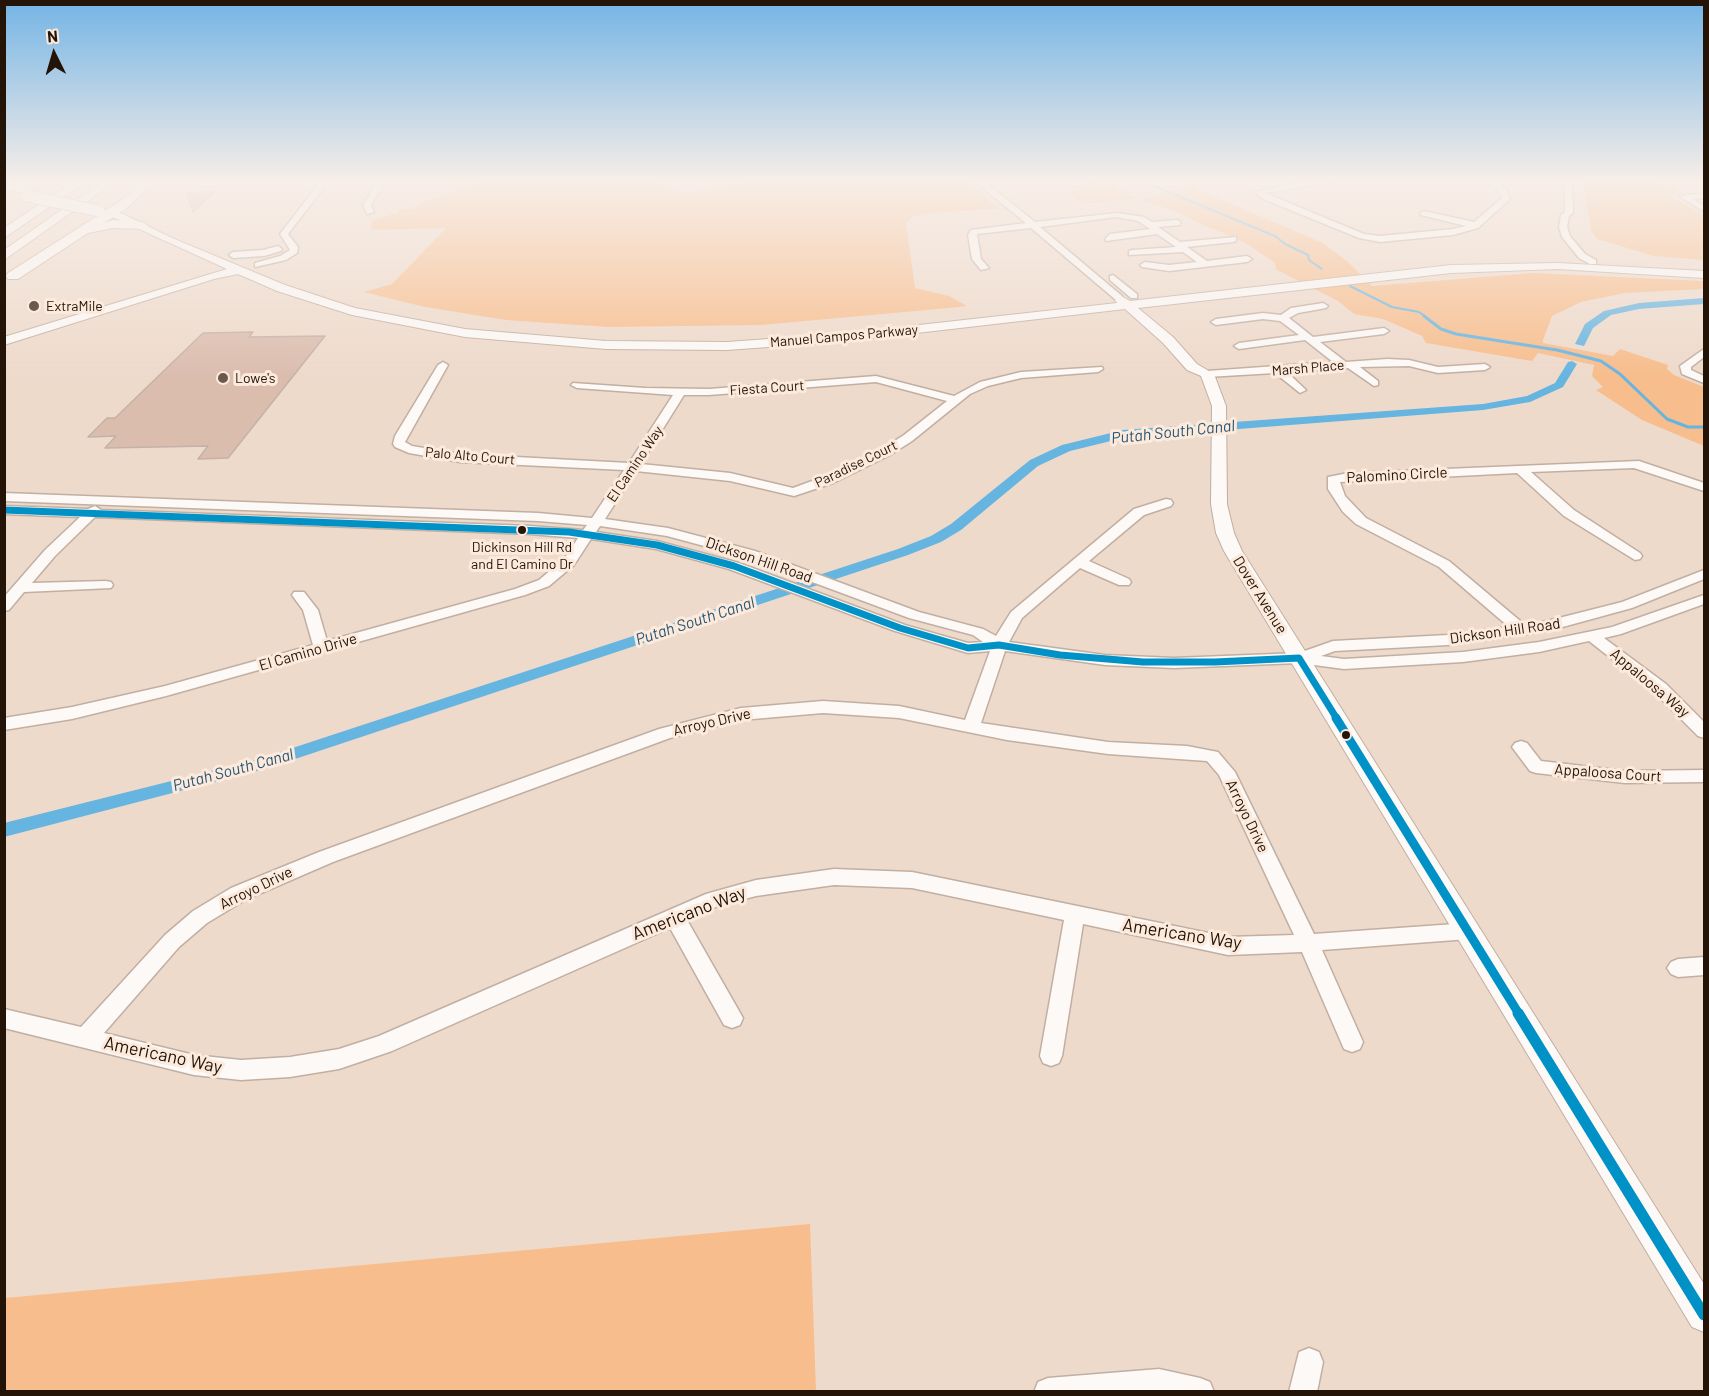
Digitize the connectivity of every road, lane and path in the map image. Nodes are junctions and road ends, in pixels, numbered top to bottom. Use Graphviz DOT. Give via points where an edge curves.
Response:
graph roads {
  1 [pos="18,246"];
  2 [pos="56,246"];
  3 [pos="65,246"];
  4 [pos="182,246"];
  5 [pos="212,246"];
  6 [pos="281,246"];
  7 [pos="292,246"];
  8 [pos="974,246"];
  9 [pos="1060,246"];
  10 [pos="1074,246"];
  11 [pos="1187,246"];
  12 [pos="1574,246"];
  13 [pos="1584,246"];
  14 [pos="1182,247"];
  15 [pos="1132,253"];
  16 [pos="233,255"];
  17 [pos="4,256"];
  18 [pos="1247,259"];
  19 [pos="1206,264"];
  20 [pos="258,265"];
  21 [pos="1145,265"];
  22 [pos="1596,265"];
  23 [pos="984,268"];
  24 [pos="1704,268"];
  25 [pos="239,271"];
  26 [pos="1704,274"];
  27 [pos="9,279"];
  28 [pos="1130,300"];
  29 [pos="1323,306"];
  30 [pos="1283,318"];
  31 [pos="1216,322"];
  32 [pos="1384,331"];
  33 [pos="1185,338"];
  34 [pos="1310,338"];
  35 [pos="4,341"];
  36 [pos="1239,346"];
  37 [pos="4,349"];
  38 [pos="1704,352"];
  39 [pos="1204,358"];
  40 [pos="443,365"];
  41 [pos="1347,365"];
  42 [pos="1485,367"];
  43 [pos="1428,368"];
  44 [pos="1098,369"];
  45 [pos="1278,370"];
  46 [pos="1207,374"];
  47 [pos="1704,380"];
  48 [pos="1441,381"];
  49 [pos="1374,383"];
  50 [pos="577,385"];
  51 [pos="1300,390"];
  52 [pos="680,392"];
  53 [pos="955,400"];
  54 [pos="634,467"];
  55 [pos="1520,469"];
  56 [pos="1704,487"];
  57 [pos="4,497"];
  58 [pos="105,501"];
  59 [pos="1166,503"];
  60 [pos="4,510"];
  61 [pos="91,514"];
  62 [pos="592,528"];
  63 [pos="1635,556"];
  64 [pos="1078,562"];
  65 [pos="1704,574"];
  66 [pos="1124,582"];
  67 [pos="106,585"];
  68 [pos="20,588"];
  69 [pos="299,595"];
  70 [pos="1704,599"];
  71 [pos="4,607"];
  72 [pos="1522,630"];
  73 [pos="1593,637"];
  74 [pos="999,645"];
  75 [pos="322,648"];
  76 [pos="1299,658"];
  77 [pos="4,724"];
  78 [pos="971,726"];
  79 [pos="1704,732"];
  80 [pos="1521,747"];
  81 [pos="1704,776"];
  82 [pos="1075,915"];
  83 [pos="674,917"];
  84 [pos="1469,931"];
  85 [pos="1308,942"];
  86 [pos="1704,966"];
  87 [pos="1678,968"];
  88 [pos="4,1018"];
  89 [pos="732,1018"];
  90 [pos="85,1038"];
  91 [pos="1352,1042"];
  92 [pos="1051,1056"];
  93 [pos="1704,1314"];
  94 [pos="1309,1362"];
  95 [pos="1048,1392"];
  96 [pos="1200,1392"];
  97 [pos="1303,1392"];
  1 -- 17 [label="highway"];
  2 -- 27 [label="highway"];
  3 -- 27 [label="highway"];
  4 -- 25 [label="main road, Manuel Campos Parkway"];
  5 -- 16 [label="main road, Manuel Campos Parkway"];
  6 -- 16 [label="street" via="269,252"];
  7 -- 20 [label="street" via="291,253"];
  8 -- 23 [label="street"];
  9 -- 28 [label="street"];
  10 -- 28 [label="street"];
  11 -- 14 [label="street"];
  12 -- 22 [label="street"];
  13 -- 22 [label="street"];
  14 -- 15 [label="street"];
  14 -- 19 [label="street"];
  16 -- 20 [label="main road, Manuel Campos Parkway"];
  18 -- 19 [label="street"];
  19 -- 21 [label="street" via="1169,268"];
  20 -- 25 [label="main road"];
  20 -- 28 [label="main road, Manuel Campos Parkway" via="337,295 412,314 522,330 612,336 800,332"];
  22 -- 24 [label="main road, Manuel Campos Parkway"];
  22 -- 26 [label="main road, Manuel Campos Parkway"];
  22 -- 28 [label="main road, Manuel Campos Parkway" via="1507,260 1442,262"];
  25 -- 28 [label="main road, Manuel Campos Parkway" via="318,301 406,323 501,338 606,345 727,346 802,341"];
  25 -- 35 [label="main road" via="211,276"];
  25 -- 37 [label="main road"];
  28 -- 33 [label="main road"];
  28 -- 46 [label="main road" via="1192,367"];
  29 -- 30 [label="street" via="1295,310"];
  30 -- 31 [label="street" via="1263,316"];
  30 -- 34 [label="street"];
  32 -- 34 [label="street"];
  34 -- 36 [label="street"];
  34 -- 41 [label="street"];
  38 -- 47 [label="street" via="1685,366 1686,372"];
  39 -- 46 [label="main road, Dover Avenue" via="1210,365"];
  40 -- 54 [label="street, Palo Alto Court" via="399,444 460,458"];
  41 -- 43 [label="street, Marsh Place" via="1409,358"];
  41 -- 45 [label="street, Marsh Place"];
  41 -- 49 [label="street"];
  42 -- 43 [label="street, Marsh Place"];
  43 -- 48 [label="street"];
  44 -- 53 [label="street, Paradise Court" via="1004,378"];
  45 -- 46 [label="street, Marsh Place"];
  45 -- 51 [label="street"];
  46 -- 76 [label="main road, Dover Avenue" via="1216,393 1220,426 1219,504 1225,533"];
  50 -- 52 [label="street, Fiesta Court"];
  52 -- 53 [label="street, Fiesta Court" via="876,379"];
  52 -- 54 [label="street, El Camino Way"];
  53 -- 54 [label="street, Paradise Court" via="886,452 794,492 730,477"];
  54 -- 62 [label="street, El Camino Way"];
  55 -- 56 [label="street, Palomino Circle" via="1635,464"];
  55 -- 63 [label="street" via="1569,513"];
  55 -- 72 [label="street, Palomino Circle" via="1333,480 1334,489 1347,509 1361,521 1444,564"];
  57 -- 58 [label="street, Dickson Hill Road"];
  58 -- 61 [label="street"];
  58 -- 62 [label="street, Dickson Hill Road" via="538,517"];
  59 -- 64 [label="street" via="1139,512"];
  60 -- 61 [label="street, Dickson Hill Road"];
  61 -- 62 [label="street, Dickson Hill Road" via="530,530"];
  61 -- 68 [label="street"];
  62 -- 74 [label="street, Dickson Hill Road" via="697,555 900,628 968,648"];
  62 -- 74 [label="street, Dickson Hill Road" via="668,532 710,542 914,615 978,632"];
  62 -- 75 [label="street, El Camino Drive" via="569,562 544,583"];
  64 -- 66 [label="street"];
  64 -- 74 [label="street" via="1016,615"];
  65 -- 72 [label="street, Dickson Hill Road" via="1595,615"];
  67 -- 68 [label="street"];
  68 -- 71 [label="street"];
  69 -- 75 [label="street" via="310,610"];
  70 -- 73 [label="street, Dickson Hill Road"];
  72 -- 76 [label="street, Dickson Hill Road" via="1448,640 1333,646"];
  73 -- 76 [label="street, Dickson Hill Road" via="1463,657 1344,664"];
  73 -- 79 [label="street, Appaloosa Way" via="1660,688"];
  74 -- 76 [label="street, Dickson Hill Road" via="1143,662"];
  74 -- 78 [label="street"];
  75 -- 77 [label="street, El Camino Drive" via="119,703"];
  76 -- 84 [label="main road, Dover Avenue"];
  78 -- 85 [label="street, Arroyo Drive" via="1108,748 1212,756 1226,772"];
  78 -- 90 [label="street, Arroyo Drive" via="899,712 823,707 741,714 666,733 326,857 238,894 200,917 172,941"];
  80 -- 81 [label="street, Appaloosa Court" via="1536,767 1625,777"];
  82 -- 83 [label="street, Americano Way" via="912,880 834,877 756,888 713,900"];
  82 -- 85 [label="street, Americano Way" via="1228,946"];
  82 -- 92 [label="street"];
  83 -- 89 [label="street"];
  83 -- 90 [label="street, Americano Way" via="384,1044 339,1059 241,1070 195,1065"];
  84 -- 85 [label="street, Americano Way"];
  84 -- 93 [label="main road, Dover Avenue"];
  85 -- 91 [label="street, Arroyo Drive"];
  86 -- 87 [label="street"];
  88 -- 90 [label="street, Americano Way"];
  94 -- 97 [label="street"];
  95 -- 96 [label="street" via="1159,1383"];
}
